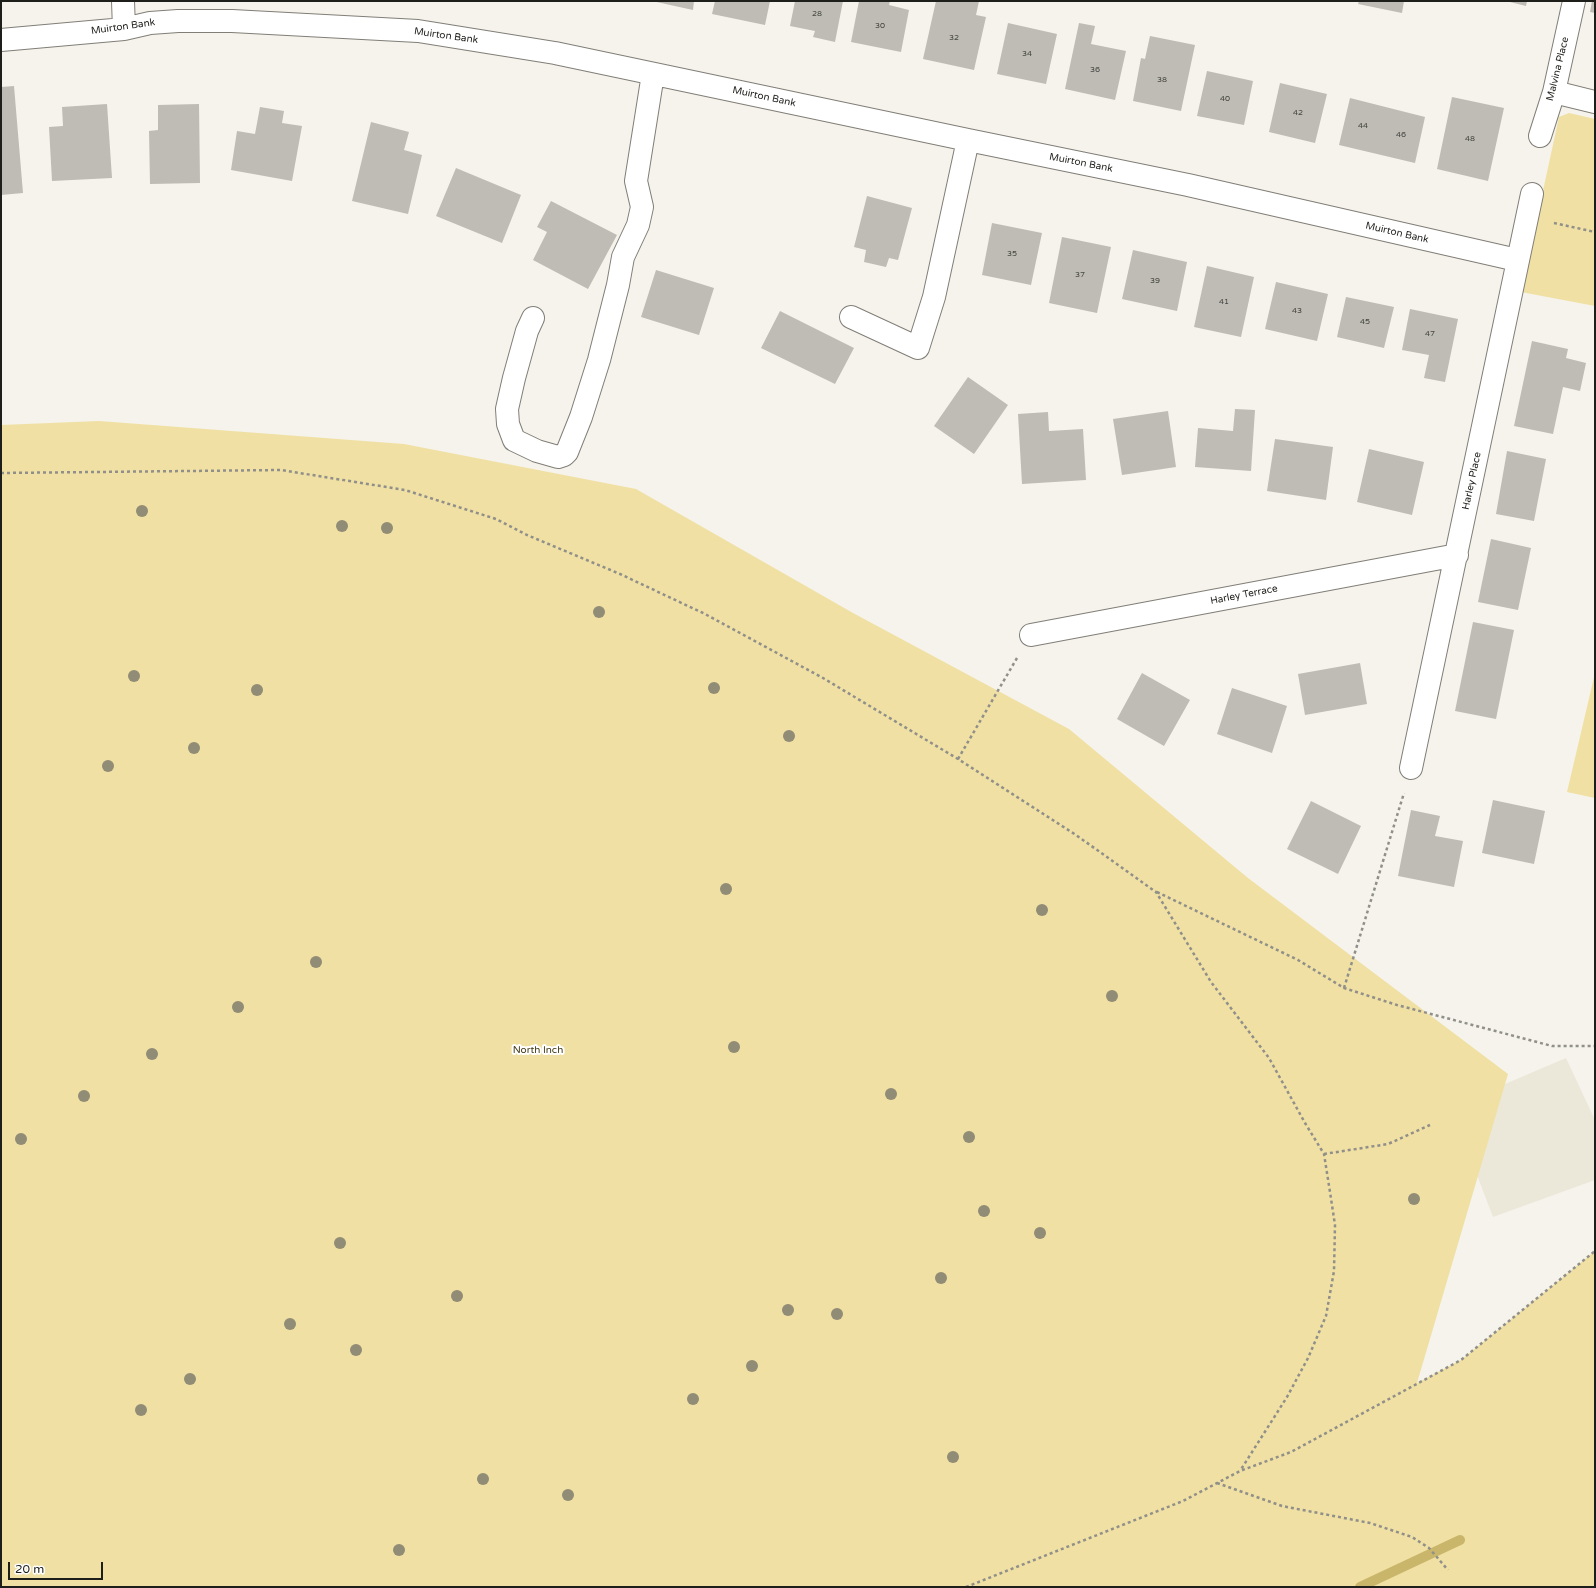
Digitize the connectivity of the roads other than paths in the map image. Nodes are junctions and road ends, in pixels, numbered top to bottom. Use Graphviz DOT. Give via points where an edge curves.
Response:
graph roads {
  1 [pos="123,1"];
  2 [pos="1574,1"];
  3 [pos="124,29"];
  4 [pos="1,40"];
  5 [pos="653,74"];
  6 [pos="1554,92"];
  7 [pos="1595,102"];
  8 [pos="1540,136"];
  9 [pos="968,140"];
  10 [pos="1532,194"];
  11 [pos="1517,260"];
  12 [pos="851,317"];
  13 [pos="533,318"];
  14 [pos="1457,555"];
  15 [pos="1030,635"];
  16 [pos="1411,768"];
  1 -- 3 [label="street"];
  2 -- 6 [label="street, Malvina Place"];
  3 -- 4 [label="street, Muirton Bank"];
  3 -- 5 [label="street, Muirton Bank" via="150,23 232,21 418,31 556,53"];
  5 -- 9 [label="street, Muirton Bank"];
  5 -- 13 [label="street" via="636,181 642,206 638,226 622,257 618,285 599,360 581,417 564,456 558,457 537,451 514,440 508,424 507,409 514,378"];
  6 -- 7 [label="street"];
  6 -- 8 [label="street, Malvina Place"];
  9 -- 11 [label="street, Muirton Bank" via="1188,185"];
  9 -- 12 [label="street" via="934,298 918,348"];
  10 -- 11 [label="street, Harley Place"];
  11 -- 14 [label="street, Harley Place"];
  14 -- 15 [label="street, Harley Terrace"];
  14 -- 16 [label="street, Harley Place"];
}
